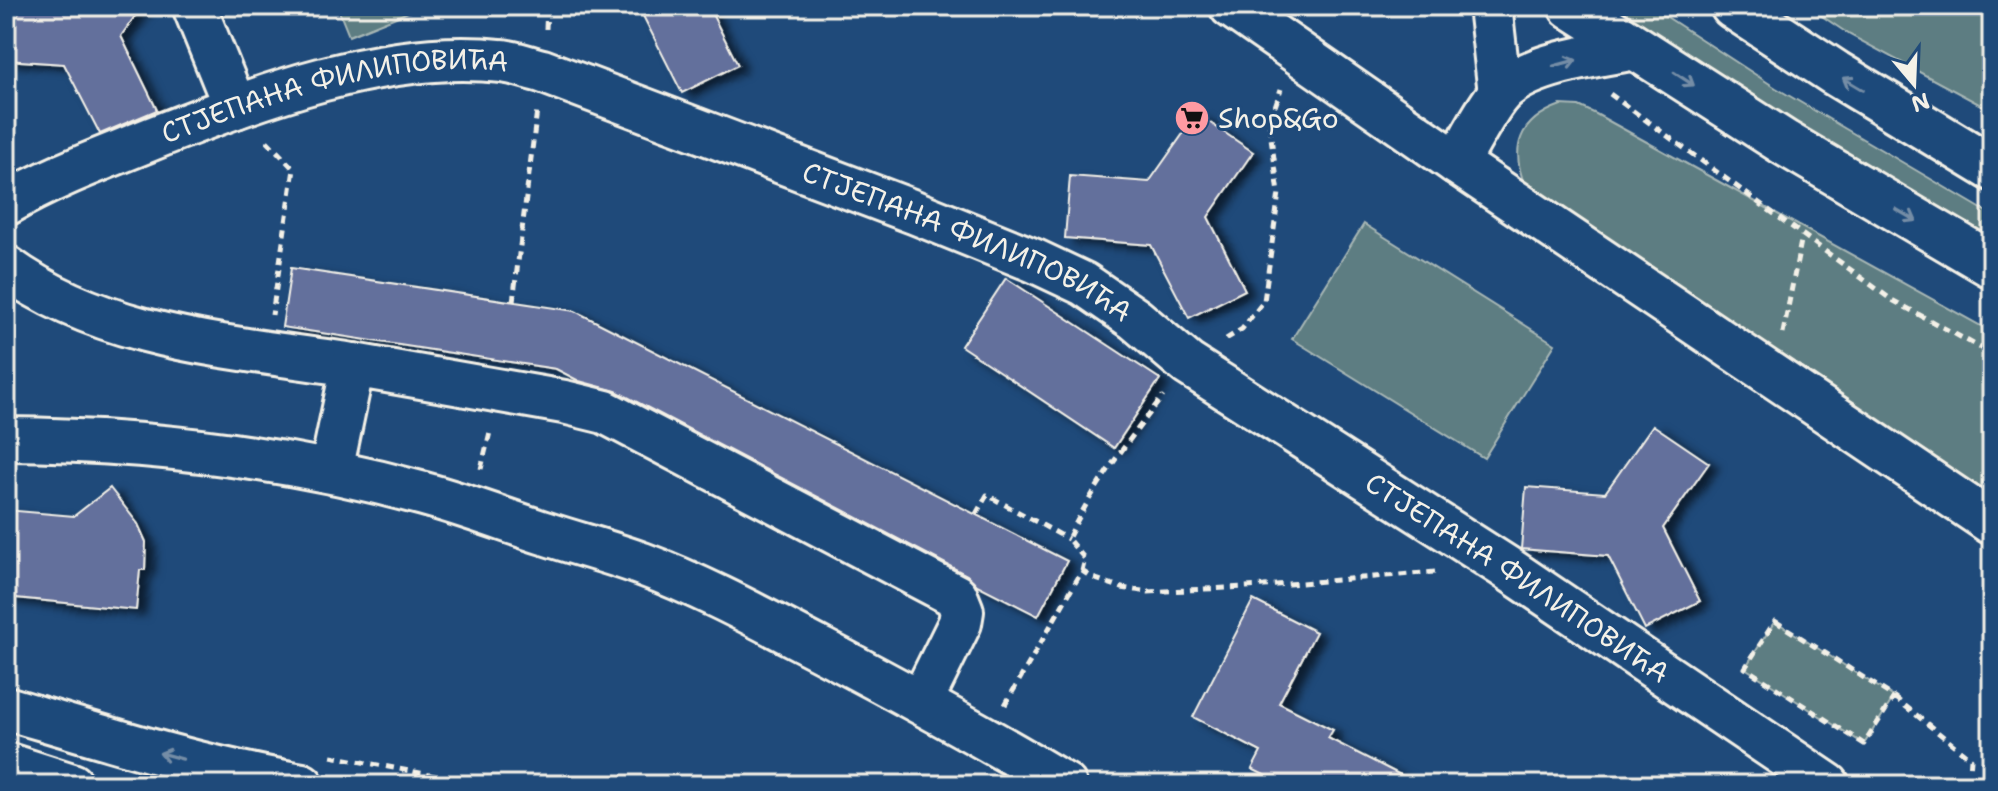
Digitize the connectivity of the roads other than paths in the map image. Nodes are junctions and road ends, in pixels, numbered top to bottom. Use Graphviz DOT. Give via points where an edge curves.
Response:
graph roads {
  1 [pos="194,6"];
  2 [pos="1231,6"];
  3 [pos="1490,6"];
  4 [pos="1571,6"];
  5 [pos="1733,6"];
  6 [pos="1635,48"];
  7 [pos="1500,93"];
  8 [pos="235,107"];
  9 [pos="1457,163"];
  10 [pos="1992,168"];
  11 [pos="6,204"];
  12 [pos="1992,265"];
  13 [pos="6,267"];
  14 [pos="353,365"];
  15 [pos="6,439"];
  16 [pos="331,471"];
  17 [pos="1992,523"];
  18 [pos="921,702"];
  19 [pos="6,708"];
  20 [pos="6,764"];
  21 [pos="72,785"];
  22 [pos="302,785"];
  23 [pos="1065,785"];
  24 [pos="1828,785"];
  1 -- 8 [label="street"];
  2 -- 9 [label="street"];
  3 -- 7 [label="street"];
  4 -- 6 [label="main road"];
  10 -- 5 [label="main road, one-way"];
  7 -- 6 [label="street, one-way" via="1529,74 1562,62"];
  6 -- 12 [label="main road, one-way"];
  7 -- 9 [label="street"];
  8 -- 11 [label="street, СТЈЕПАНА ФИЛИПОВИЋА" via="101,159"];
  8 -- 24 [label="street, СТЈЕПАНА ФИЛИПОВИЋА" via="374,67 464,58 504,61 644,109 1035,261 1084,284 1188,364 1504,566"];
  9 -- 17 [label="street"];
  13 -- 14 [label="street" via="83,310 147,330"];
  14 -- 16 [label="street"];
  14 -- 18 [label="street" via="605,412 956,596 960,623"];
  15 -- 16 [label="street" via="168,448"];
  16 -- 18 [label="street" via="425,494 643,564"];
  18 -- 23 [label="street"];
  22 -- 19 [label="street, one-way" via="174,757"];
  20 -- 21 [label="street"];
}
